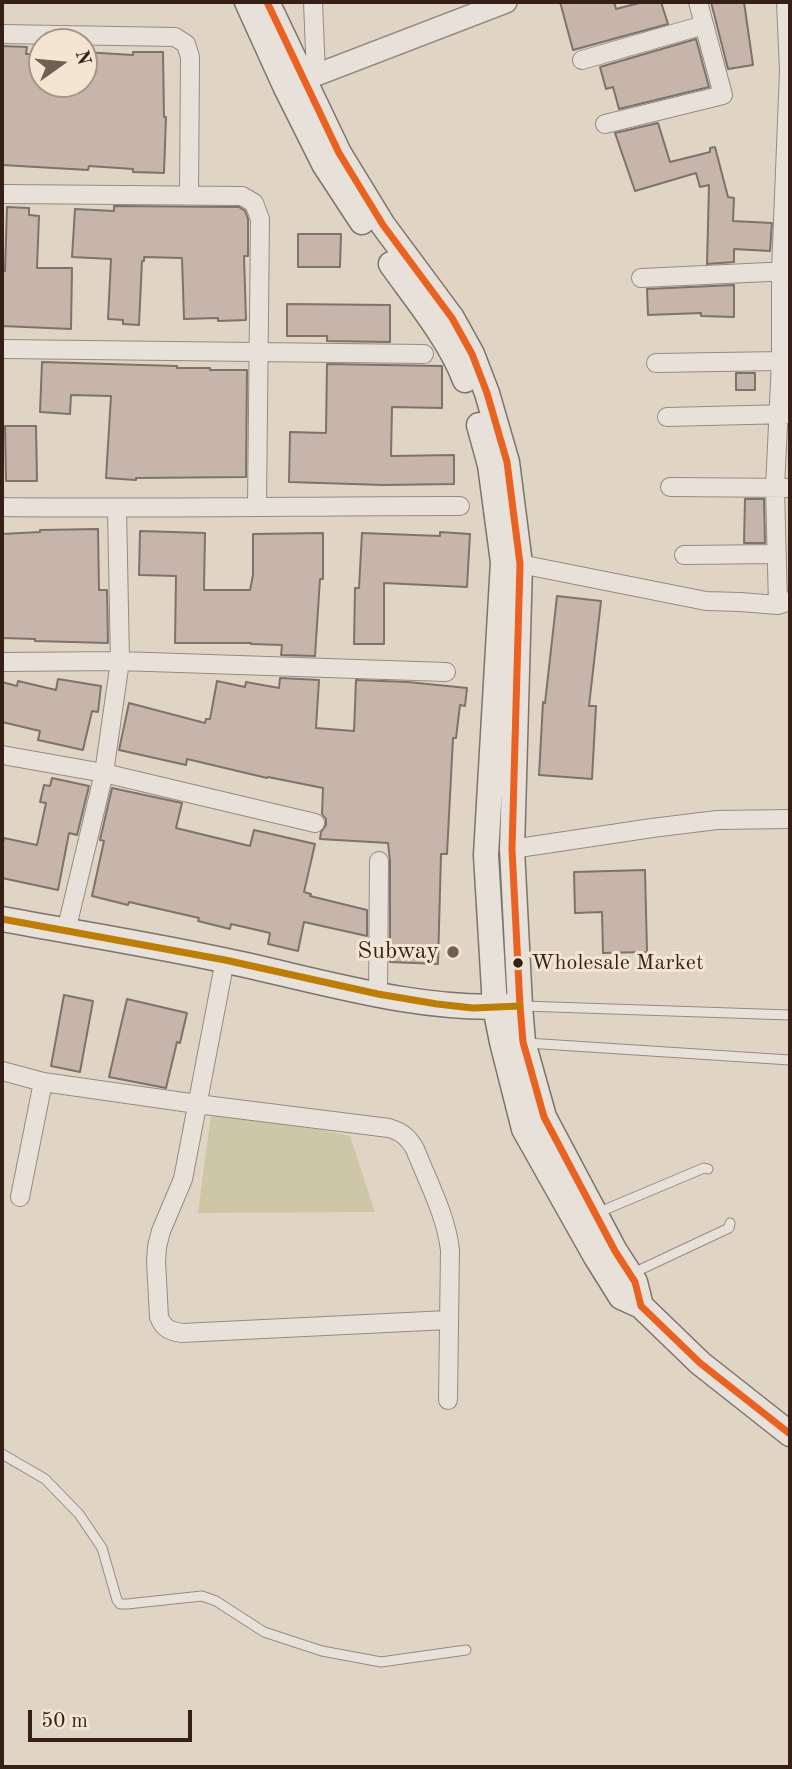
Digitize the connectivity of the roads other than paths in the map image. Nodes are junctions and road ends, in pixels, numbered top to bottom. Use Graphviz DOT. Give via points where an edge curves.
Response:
graph roads {
  1 [pos="247,2"];
  2 [pos="267,2"];
  3 [pos="313,2"];
  4 [pos="506,2"];
  5 [pos="698,2"];
  6 [pos="786,2"];
  7 [pos="704,25"];
  8 [pos="2,34"];
  9 [pos="582,60"];
  10 [pos="790,71"];
  11 [pos="302,81"];
  12 [pos="605,124"];
  13 [pos="2,194"];
  14 [pos="189,195"];
  15 [pos="786,271"];
  16 [pos="641,278"];
  17 [pos="2,349"];
  18 [pos="259,353"];
  19 [pos="424,354"];
  20 [pos="785,361"];
  21 [pos="656,363"];
  22 [pos="784,414"];
  23 [pos="667,417"];
  24 [pos="498,464"];
  25 [pos="670,487"];
  26 [pos="783,488"];
  27 [pos="257,506"];
  28 [pos="460,506"];
  29 [pos="2,507"];
  30 [pos="117,508"];
  31 [pos="777,554"];
  32 [pos="684,555"];
  33 [pos="520,564"];
  34 [pos="784,603"];
  35 [pos="120,661"];
  36 [pos="2,662"];
  37 [pos="446,672"];
  38 [pos="2,755"];
  39 [pos="104,773"];
  40 [pos="790,819"];
  41 [pos="315,823"];
  42 [pos="512,849"];
  43 [pos="379,861"];
  44 [pos="2,919"];
  45 [pos="66,931"];
  46 [pos="225,960"];
  47 [pos="378,994"];
  48 [pos="520,1006"];
  49 [pos="495,1007"];
  50 [pos="790,1015"];
  51 [pos="512,1042"];
  52 [pos="790,1060"];
  53 [pos="2,1071"];
  54 [pos="43,1082"];
  55 [pos="198,1104"];
  56 [pos="708,1170"];
  57 [pos="20,1197"];
  58 [pos="595,1214"];
  59 [pos="730,1223"];
  60 [pos="630,1275"];
  61 [pos="641,1306"];
  62 [pos="448,1320"];
  63 [pos="448,1400"];
  64 [pos="790,1434"];
  65 [pos="2,1454"];
  66 [pos="466,1650"];
  1 -- 11 [label="main road"];
  2 -- 11 [label="main road"];
  3 -- 11 [label="street"];
  4 -- 11 [label="street"];
  5 -- 7 [label="street"];
  6 -- 10 [label="street"];
  7 -- 9 [label="street"];
  7 -- 12 [label="street" via="723,95"];
  8 -- 14 [label="street" via="175,37 186,44 190,57"];
  10 -- 15 [label="street"];
  11 -- 24 [label="main road" via="324,164 460,365"];
  13 -- 14 [label="street"];
  14 -- 18 [label="street" via="242,196 254,203 260,219"];
  15 -- 16 [label="street"];
  15 -- 20 [label="street"];
  17 -- 18 [label="street"];
  18 -- 19 [label="street"];
  18 -- 27 [label="street"];
  20 -- 21 [label="street"];
  20 -- 22 [label="street"];
  22 -- 23 [label="street"];
  22 -- 26 [label="street"];
  24 -- 33 [label="main road"];
  24 -- 49 [label="main road" via="503,562 485,855"];
  25 -- 26 [label="street"];
  26 -- 31 [label="street"];
  27 -- 28 [label="street"];
  27 -- 30 [label="street"];
  29 -- 30 [label="street"];
  30 -- 35 [label="street"];
  31 -- 32 [label="street"];
  31 -- 34 [label="street"];
  33 -- 34 [label="street" via="706,601"];
  33 -- 42 [label="main road"];
  35 -- 36 [label="street"];
  35 -- 37 [label="street"];
  35 -- 39 [label="street"];
  38 -- 39 [label="street"];
  39 -- 41 [label="street"];
  39 -- 45 [label="street"];
  40 -- 42 [label="street" via="717,820"];
  42 -- 48 [label="main road"];
  43 -- 47 [label="street"];
  44 -- 45 [label="main road"];
  45 -- 46 [label="main road"];
  46 -- 47 [label="main road"];
  46 -- 55 [label="street"];
  47 -- 49 [label="main road"];
  48 -- 49 [label="main road"];
  48 -- 50 [label="lane"];
  48 -- 51 [label="main road"];
  49 -- 51 [label="main road"];
  51 -- 52 [label="lane"];
  51 -- 58 [label="main road" via="544,1117"];
  51 -- 61 [label="main road" via="524,1129 621,1297"];
  53 -- 54 [label="street"];
  54 -- 55 [label="street"];
  54 -- 57 [label="street"];
  55 -- 62 [label="street" via="401,1132 415,1149 449,1236"];
  55 -- 62 [label="street" via="183,1178 157,1247 163,1325 182,1333"];
  56 -- 58 [label="lane"];
  58 -- 60 [label="main road"];
  59 -- 60 [label="lane" via="729,1228"];
  60 -- 61 [label="main road"];
  61 -- 64 [label="main road" via="700,1363"];
  62 -- 63 [label="street"];
  65 -- 66 [label="lane" via="45,1479 79,1514 102,1548 120,1604 202,1596 264,1632 321,1651 381,1662"];
}
